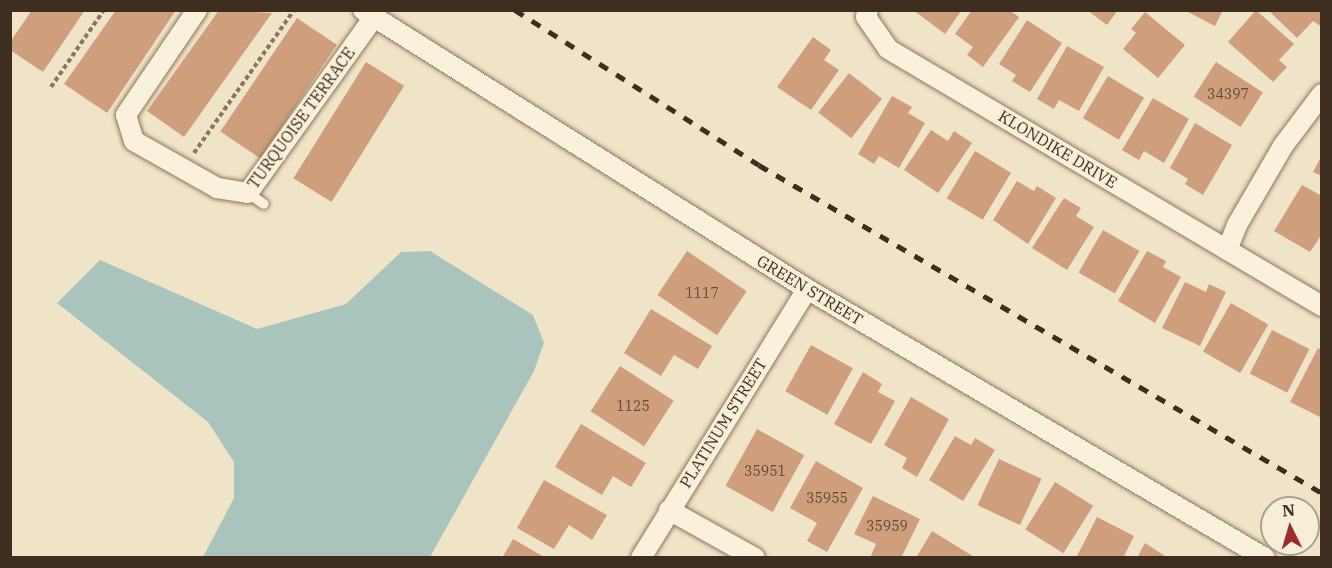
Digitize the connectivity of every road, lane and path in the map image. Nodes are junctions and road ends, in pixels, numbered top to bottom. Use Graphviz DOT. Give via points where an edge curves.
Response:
graph roads {
  1 [pos="104,10"];
  2 [pos="197,10"];
  3 [pos="294,10"];
  4 [pos="868,10"];
  5 [pos="368,14"];
  6 [pos="51,87"];
  7 [pos="1322,94"];
  8 [pos="184,169"];
  9 [pos="1227,250"];
  10 [pos="807,289"];
  11 [pos="1322,306"];
  12 [pos="669,510"];
  13 [pos="640,558"];
  14 [pos="755,558"];
  15 [pos="1265,558"];
  1 -- 6 [label="path"];
  2 -- 8 [label="street, TURQUOISE TERRACE" via="126,115 134,141"];
  3 -- 8 [label="path"];
  4 -- 9 [label="street, KLONDIKE DRIVE" via="866,17 888,49"];
  5 -- 8 [label="street, TURQUOISE TERRACE" via="256,199 217,188"];
  5 -- 10 [label="street, GREEN STREET"];
  7 -- 9 [label="street" via="1283,146 1237,225"];
  9 -- 11 [label="street, KLONDIKE DRIVE"];
  10 -- 12 [label="street, PLATINUM STREET"];
  10 -- 15 [label="street, GREEN STREET"];
  12 -- 13 [label="street, PLATINUM STREET"];
  12 -- 14 [label="street"];
}
